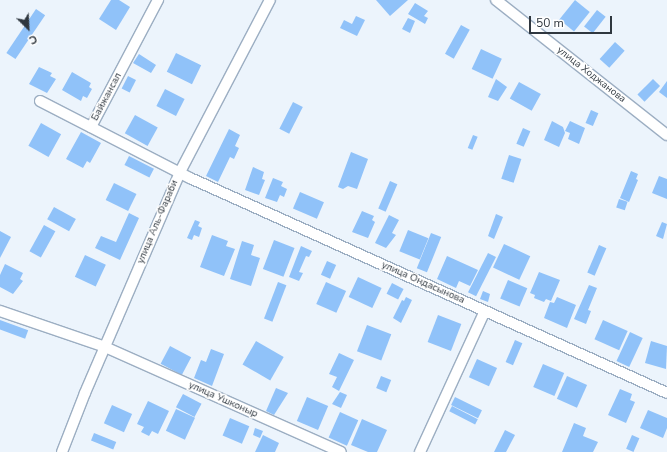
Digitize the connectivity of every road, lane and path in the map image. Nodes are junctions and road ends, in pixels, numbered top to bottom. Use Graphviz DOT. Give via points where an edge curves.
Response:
graph roads {
  1 [pos="158,0"];
  2 [pos="270,0"];
  3 [pos="496,0"];
  4 [pos="40,101"];
  5 [pos="91,127"];
  6 [pos="667,134"];
  7 [pos="180,172"];
  8 [pos="0,310"];
  9 [pos="485,311"];
  10 [pos="105,347"];
  11 [pos="667,393"];
  12 [pos="62,452"];
  13 [pos="341,452"];
  14 [pos="420,452"];
  1 -- 5 [label="street, Байжансал"];
  2 -- 7 [label="street, улица Аль-Фараби"];
  3 -- 6 [label="street, улица Ходжанова"];
  4 -- 5 [label="street"];
  5 -- 7 [label="street, Байжансал"];
  7 -- 9 [label="street, улица Ондасынова"];
  7 -- 10 [label="street, улица Аль-Фараби"];
  8 -- 10 [label="street, улица Ушконыр"];
  9 -- 11 [label="street, улица Ондасынова"];
  9 -- 14 [label="street"];
  10 -- 12 [label="street, улица Аль-Фараби"];
  10 -- 13 [label="street, улица Ушконыр"];
}
